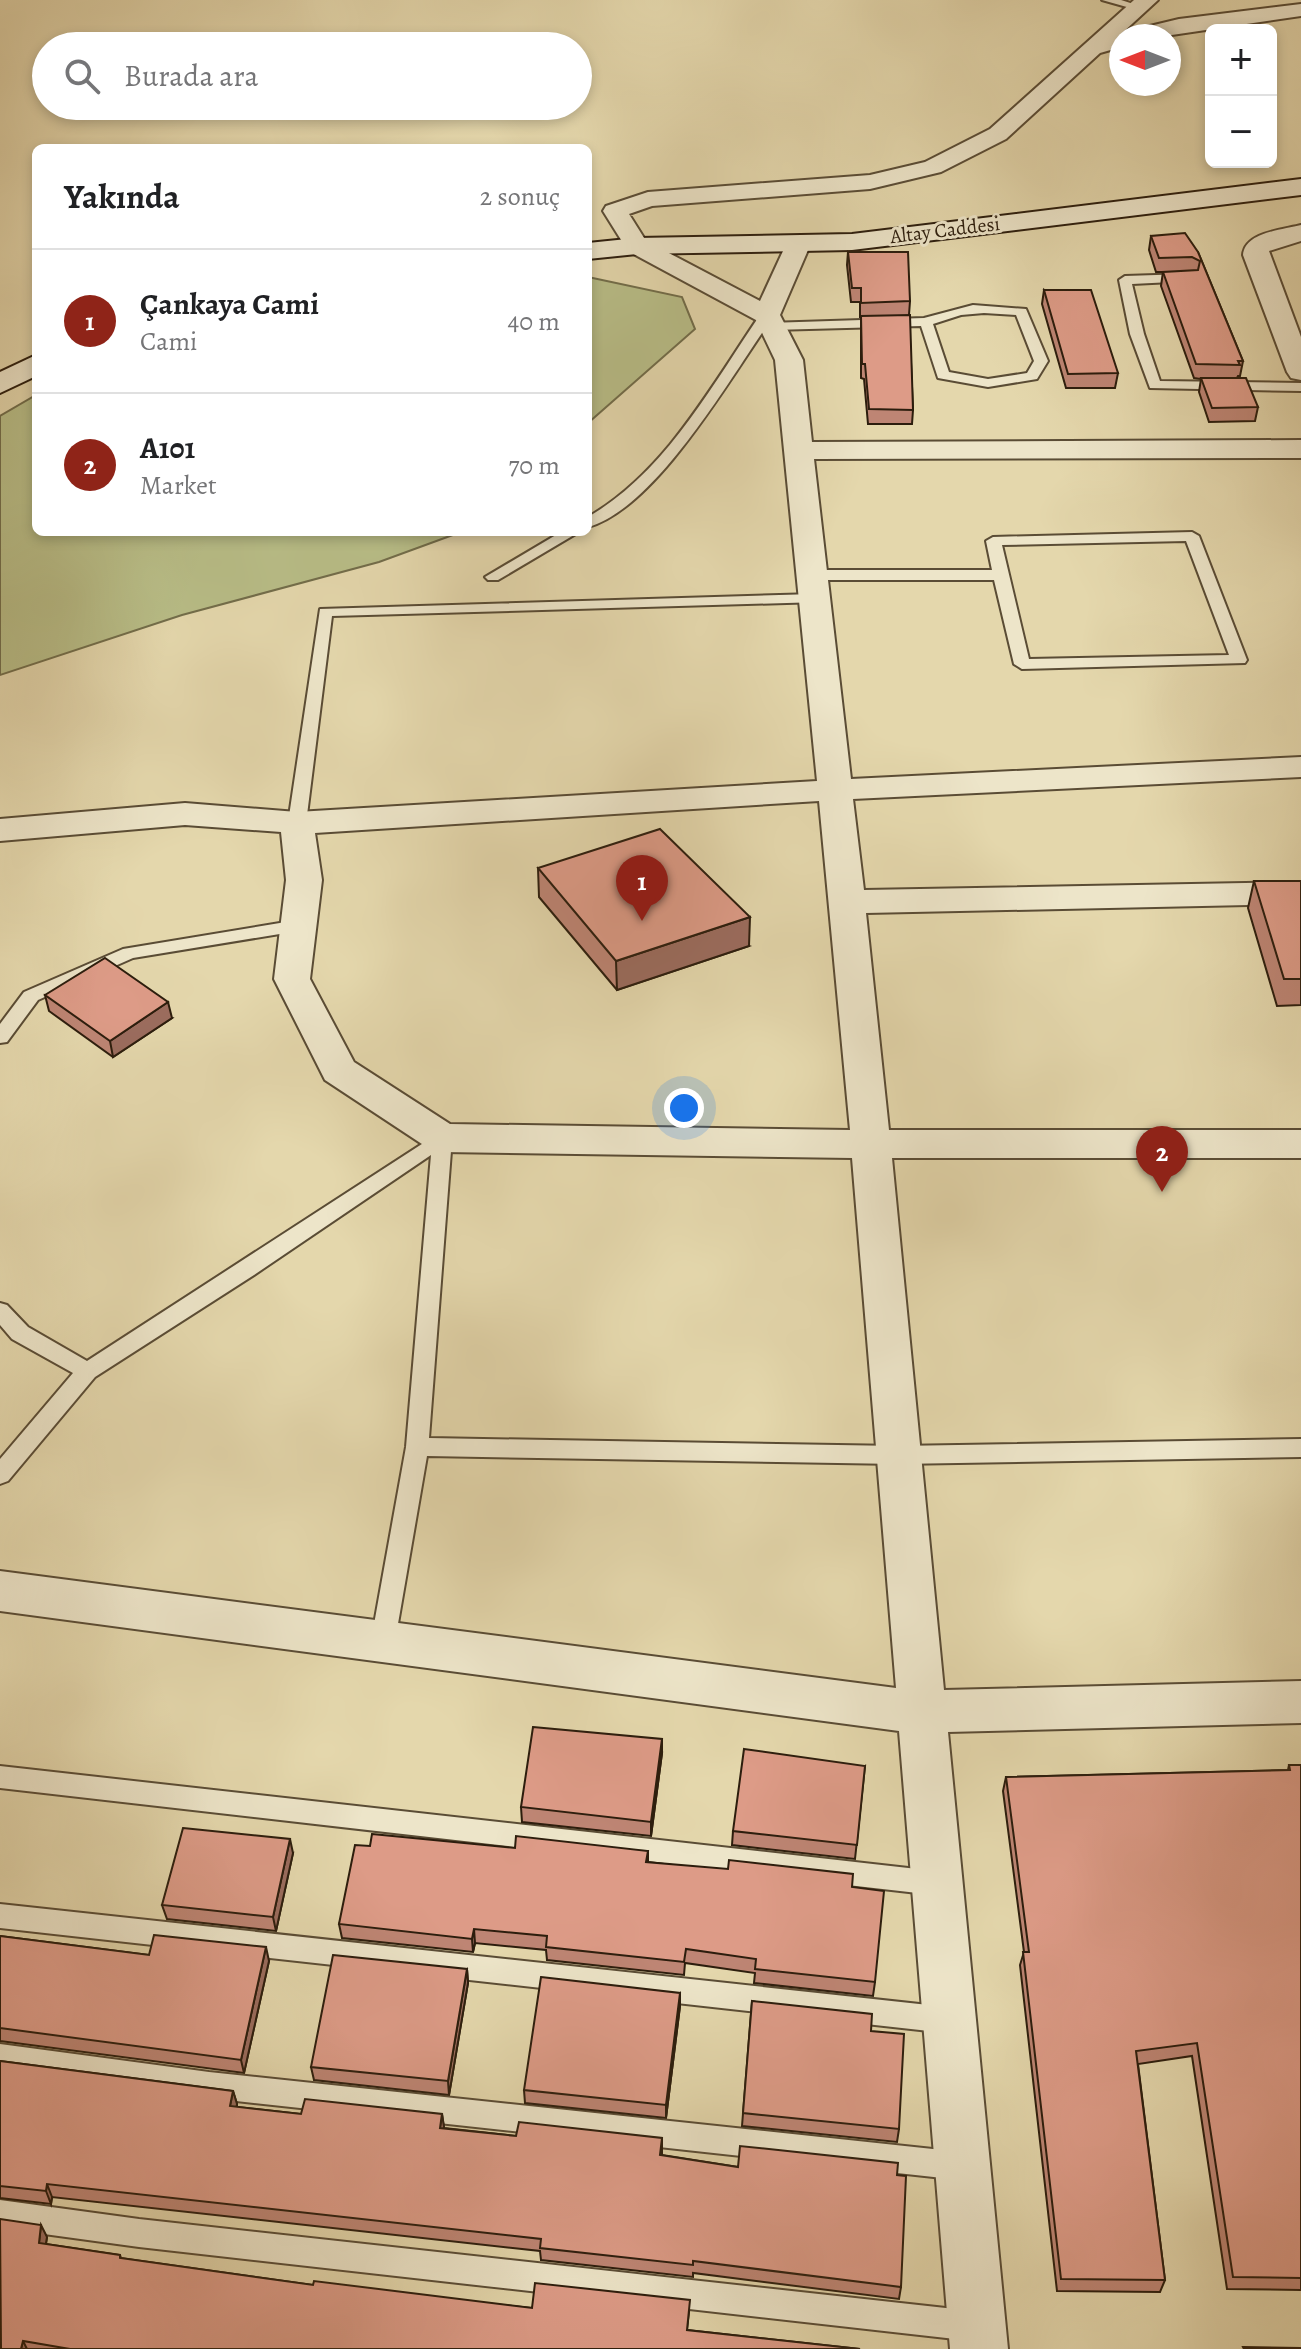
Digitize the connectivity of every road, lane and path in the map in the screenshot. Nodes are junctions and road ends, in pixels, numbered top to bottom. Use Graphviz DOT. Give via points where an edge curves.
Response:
graph roads {
  1 [pos="1107,0"];
  2 [pos="1144,4"];
  3 [pos="1301,10"];
  4 [pos="1181,26"];
  5 [pos="1109,43"];
  6 [pos="1092,48"];
  7 [pos="1301,187"];
  8 [pos="1301,233"];
  9 [pos="798,243"];
  10 [pos="637,246"];
  11 [pos="592,251"];
  12 [pos="1190,278"];
  13 [pos="770,321"];
  14 [pos="926,322"];
  15 [pos="32,366"];
  16 [pos="1301,372"];
  17 [pos="0,384"];
  18 [pos="1301,387"];
  19 [pos="1301,449"];
  20 [pos="799,451"];
  21 [pos="592,521"];
  22 [pos="565,536"];
  23 [pos="1001,575"];
  24 [pos="493,577"];
  25 [pos="813,587"];
  26 [pos="1301,767"];
  27 [pos="834,790"];
  28 [pos="297,823"];
  29 [pos="0,830"];
  30 [pos="1301,893"];
  31 [pos="846,902"];
  32 [pos="298,926"];
  33 [pos="0,1037"];
  34 [pos="442,1138"];
  35 [pos="871,1144"];
  36 [pos="1301,1144"];
  37 [pos="0,1311"];
  38 [pos="87,1371"];
  39 [pos="417,1447"];
  40 [pos="1301,1448"];
  41 [pos="898,1455"];
  42 [pos="0,1475"];
  43 [pos="0,1591"];
  44 [pos="383,1641"];
  45 [pos="1301,1702"];
  46 [pos="919,1712"];
  47 [pos="0,1777"];
  48 [pos="935,1883"];
  49 [pos="0,1916"];
  50 [pos="947,2020"];
  51 [pos="0,2057"];
  52 [pos="961,2166"];
  53 [pos="0,2214"];
  54 [pos="978,2338"];
  1 -- 2 [label="lane"];
  2 -- 6 [label="street"];
  3 -- 4 [label="street"];
  5 -- 6 [label="street"];
  6 -- 10 [label="street" via="998,134 933,167 870,182 648,199 615,211"];
  7 -- 9 [label="main road, Altay Caddesi" via="852,242"];
  8 -- 16 [label="street" via="1256,249"];
  9 -- 10 [label="main road, Altay Caddesi"];
  9 -- 13 [label="street"];
  10 -- 11 [label="main road, Altay Caddesi"];
  10 -- 13 [label="street"];
  12 -- 18 [label="lane" via="1125,280 1155,385"];
  13 -- 14 [label="lane"];
  13 -- 20 [label="street" via="789,360"];
  13 -- 21 [label="lane" via="675,449 619,505"];
  14 -- 14 [label="lane" via="943,375 962,382 1003,384 1032,376 1041,361 1021,312 992,307 959,310"];
  15 -- 17 [label="main road"];
  19 -- 20 [label="street"];
  20 -- 25 [label="street"];
  22 -- 24 [label="lane"];
  23 -- 23 [label="lane" via="1022,664 1239,660 1192,536 993,541"];
  23 -- 25 [label="lane"];
  25 -- 27 [label="street"];
  25 -- 28 [label="lane" via="325,612"];
  26 -- 27 [label="street"];
  27 -- 28 [label="street"];
  27 -- 31 [label="street"];
  28 -- 29 [label="street" via="185,814"];
  28 -- 32 [label="street" via="304,880"];
  30 -- 31 [label="street"];
  31 -- 35 [label="street"];
  32 -- 33 [label="lane" via="129,953 31,996"];
  32 -- 34 [label="street" via="292,979 339,1071"];
  34 -- 35 [label="street"];
  34 -- 38 [label="lane"];
  34 -- 39 [label="lane"];
  35 -- 36 [label="street"];
  35 -- 41 [label="street"];
  37 -- 38 [label="lane" via="20,1333"];
  38 -- 42 [label="lane"];
  39 -- 41 [label="lane"];
  39 -- 44 [label="lane"];
  40 -- 41 [label="lane"];
  41 -- 46 [label="street"];
  43 -- 44 [label="street"];
  44 -- 46 [label="street"];
  45 -- 46 [label="street"];
  46 -- 48 [label="street"];
  47 -- 48 [label="lane"];
  48 -- 50 [label="street"];
  49 -- 50 [label="lane"];
  50 -- 52 [label="street"];
  51 -- 52 [label="lane" via="209,2085"];
  52 -- 54 [label="street"];
  53 -- 54 [label="lane"];
}
